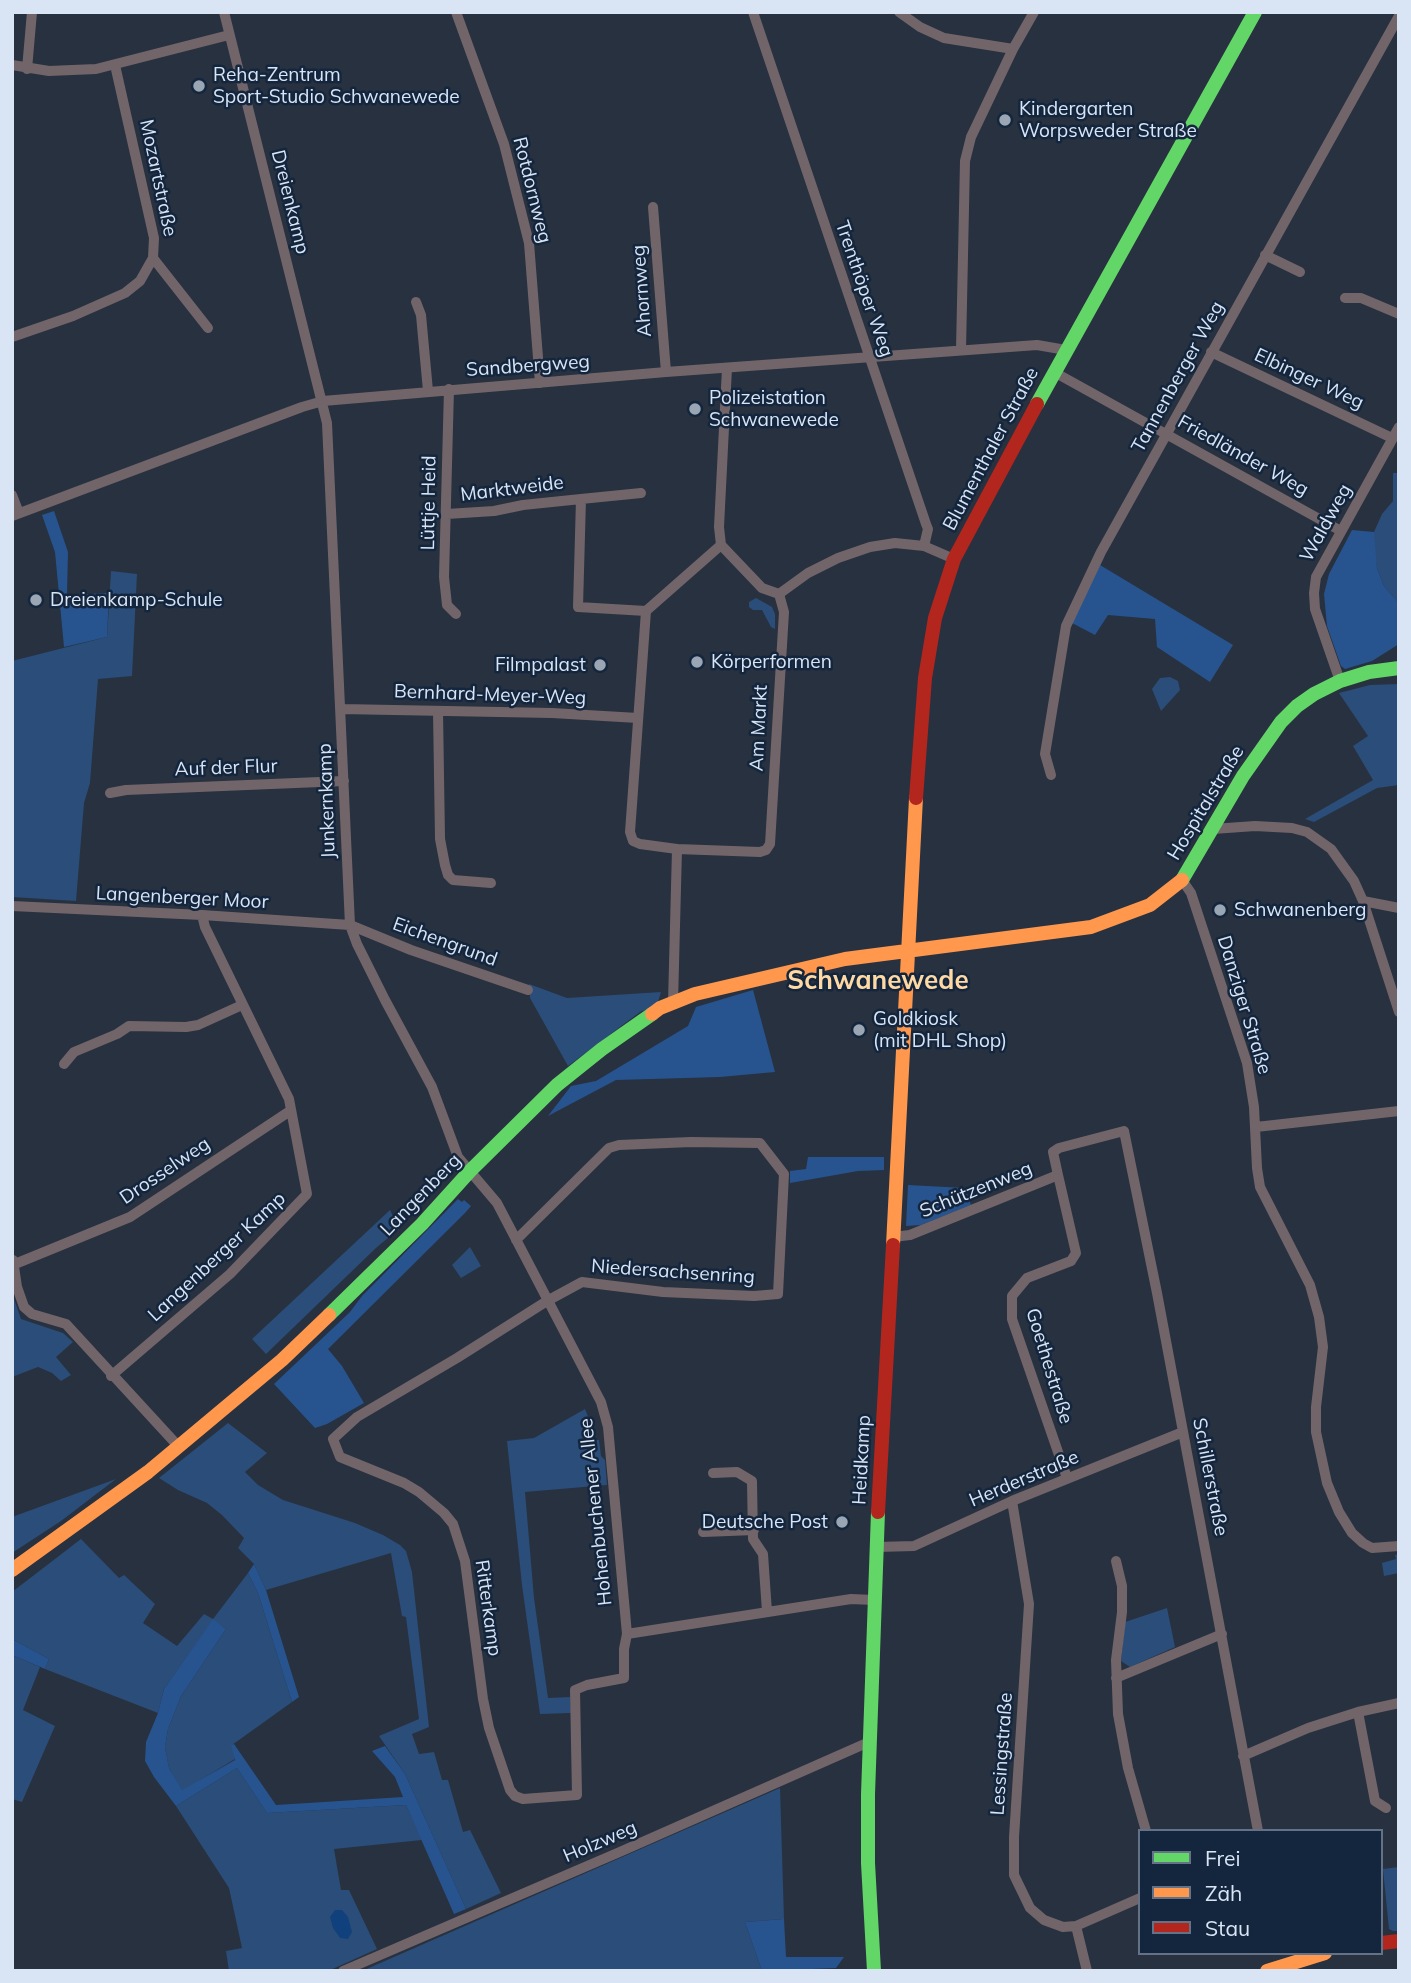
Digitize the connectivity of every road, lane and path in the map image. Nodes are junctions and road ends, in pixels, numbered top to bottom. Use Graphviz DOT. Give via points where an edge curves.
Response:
graph roads {
  1 [pos="32,12"];
  2 [pos="223,12"];
  3 [pos="456,12"];
  4 [pos="753,12"];
  5 [pos="900,12"];
  6 [pos="1034,12"];
  7 [pos="1255,12"];
  8 [pos="1399,16"];
  9 [pos="229,35"];
  10 [pos="1013,48"];
  11 [pos="12,65"];
  12 [pos="115,65"];
  13 [pos="27,69"];
  14 [pos="653,207"];
  15 [pos="1265,255"];
  16 [pos="153,258"];
  17 [pos="1300,272"];
  18 [pos="1345,298"];
  19 [pos="416,302"];
  20 [pos="1399,314"];
  21 [pos="208,328"];
  22 [pos="12,337"];
  23 [pos="1066,349"];
  24 [pos="961,350"];
  25 [pos="1212,352"];
  26 [pos="868,357"];
  27 [pos="727,368"];
  28 [pos="666,372"];
  29 [pos="1054,372"];
  30 [pos="540,383"];
  31 [pos="449,389"];
  32 [pos="428,391"];
  33 [pos="323,401"];
  34 [pos="1399,427"];
  35 [pos="1167,433"];
  36 [pos="1392,438"];
  37 [pos="641,493"];
  38 [pos="12,495"];
  39 [pos="581,499"];
  40 [pos="16,514"];
  41 [pos="447,514"];
  42 [pos="1341,531"];
  43 [pos="721,545"];
  44 [pos="924,546"];
  45 [pos="954,559"];
  46 [pos="779,594"];
  47 [pos="646,611"];
  48 [pos="456,614"];
  49 [pos="1399,668"];
  50 [pos="1340,681"];
  51 [pos="341,709"];
  52 [pos="438,711"];
  53 [pos="638,718"];
  54 [pos="1051,775"];
  55 [pos="344,781"];
  56 [pos="110,793"];
  57 [pos="1213,829"];
  58 [pos="677,849"];
  59 [pos="1182,880"];
  60 [pos="491,883"];
  61 [pos="1363,901"];
  62 [pos="12,906"];
  63 [pos="1399,908"];
  64 [pos="202,915"];
  65 [pos="350,925"];
  66 [pos="908,951"];
  67 [pos="528,990"];
  68 [pos="673,1003"];
  69 [pos="242,1005"];
  70 [pos="1399,1012"];
  71 [pos="64,1064"];
  72 [pos="290,1111"];
  73 [pos="1399,1111"];
  74 [pos="1256,1127"];
  75 [pos="1124,1131"];
  76 [pos="470,1171"];
  77 [pos="1058,1175"];
  78 [pos="893,1237"];
  79 [pos="516,1241"];
  80 [pos="13,1261"];
  81 [pos="547,1301"];
  82 [pos="111,1376"];
  83 [pos="1183,1432"];
  84 [pos="179,1447"];
  85 [pos="713,1473"];
  86 [pos="1068,1478"];
  87 [pos="1012,1502"];
  88 [pos="754,1530"];
  89 [pos="703,1532"];
  90 [pos="1399,1546"];
  91 [pos="877,1547"];
  92 [pos="1116,1561"];
  93 [pos="12,1570"];
  94 [pos="874,1600"];
  95 [pos="767,1612"];
  96 [pos="626,1634"];
  97 [pos="1222,1634"];
  98 [pos="1116,1678"];
  99 [pos="1399,1703"];
  100 [pos="1358,1712"];
  101 [pos="869,1742"];
  102 [pos="1243,1756"];
  103 [pos="1386,1808"];
  104 [pos="1145,1829"];
  105 [pos="1258,1829"];
  106 [pos="1138,1899"];
  107 [pos="1076,1926"];
  108 [pos="1319,1955"];
  109 [pos="343,1971"];
  110 [pos="874,1971"];
  111 [pos="1087,1971"];
  112 [pos="1267,1971"];
  1 -- 13 [label="street"];
  2 -- 9 [label="street, Dreienkamp"];
  3 -- 30 [label="street, Rotdornweg" via="503,144 529,243"];
  4 -- 26 [label="street, Trenthöper Weg"];
  5 -- 10 [label="street" via="944,38"];
  6 -- 10 [label="street"];
  7 -- 23 [label="main road, Blumenthaler Straße"];
  8 -- 15 [label="street, Tannenberger Weg"];
  9 -- 12 [label="street"];
  9 -- 33 [label="street, Dreienkamp"];
  10 -- 24 [label="street" via="971,137 965,161"];
  11 -- 13 [label="street"];
  12 -- 13 [label="street"];
  12 -- 16 [label="street, Mozartstraße" via="154,238"];
  14 -- 28 [label="street, Ahornweg"];
  15 -- 17 [label="street"];
  15 -- 25 [label="street, Tannenberger Weg"];
  16 -- 21 [label="street"];
  16 -- 22 [label="street, Mozartstraße" via="140,281 118,297"];
  18 -- 20 [label="street" via="1361,298"];
  19 -- 32 [label="street"];
  23 -- 24 [label="street, Sandbergweg" via="1044,344"];
  23 -- 29 [label="main road, Blumenthaler Straße"];
  24 -- 26 [label="street, Sandbergweg"];
  25 -- 35 [label="street, Tannenberger Weg"];
  25 -- 36 [label="street, Elbinger Weg"];
  26 -- 27 [label="street, Sandbergweg"];
  26 -- 44 [label="street, Trenthöper Weg" via="928,529"];
  27 -- 28 [label="street, Sandbergweg"];
  27 -- 43 [label="street"];
  28 -- 30 [label="street, Sandbergweg"];
  29 -- 35 [label="street, Friedländer Weg"];
  29 -- 45 [label="main road, Blumenthaler Straße"];
  30 -- 31 [label="street, Sandbergweg"];
  31 -- 32 [label="street, Sandbergweg"];
  31 -- 41 [label="street, Lüttje Heid"];
  32 -- 33 [label="street, Sandbergweg"];
  33 -- 40 [label="street, Sandbergweg"];
  33 -- 51 [label="street, Junkernkamp"];
  34 -- 36 [label="street, Waldweg"];
  35 -- 42 [label="street, Friedländer Weg"];
  35 -- 54 [label="street, Tannenberger Weg" via="1066,626 1045,754"];
  36 -- 42 [label="street, Waldweg"];
  37 -- 39 [label="street, Marktweide"];
  38 -- 40 [label="street"];
  39 -- 41 [label="street, Marktweide"];
  39 -- 47 [label="street, Marktweide" via="578,607"];
  41 -- 48 [label="street, Lüttje Heid" via="444,577 447,605"];
  42 -- 50 [label="street, Waldweg" via="1317,577 1314,593 1320,627"];
  43 -- 46 [label="street" via="762,588"];
  43 -- 47 [label="street"];
  44 -- 45 [label="street"];
  44 -- 46 [label="street" via="895,543 870,547 838,558"];
  45 -- 66 [label="main road, Blumenthaler Straße" via="935,618 925,678"];
  46 -- 58 [label="street, Am Markt" via="784,612 770,844 760,852"];
  47 -- 53 [label="street, Am Markt"];
  49 -- 50 [label="main road, Hospitalstraße"];
  50 -- 57 [label="main road, Hospitalstraße" via="1314,694 1281,722"];
  51 -- 52 [label="street, Bernhard-Meyer-Weg"];
  51 -- 55 [label="street, Junkernkamp"];
  52 -- 53 [label="street, Bernhard-Meyer-Weg"];
  52 -- 60 [label="street" via="440,839 448,876"];
  53 -- 58 [label="street, Am Markt" via="630,832 640,844"];
  55 -- 56 [label="street, Auf der Flur"];
  55 -- 65 [label="street, Junkernkamp"];
  57 -- 59 [label="main road, Hospitalstraße"];
  57 -- 61 [label="street" via="1275,826 1307,832 1338,855"];
  58 -- 68 [label="street"];
  59 -- 66 [label="main road, Hospitalstraße" via="1150,905 1091,927"];
  59 -- 74 [label="street, Danziger Straße" via="1191,893 1247,1063"];
  61 -- 63 [label="street"];
  61 -- 70 [label="street"];
  62 -- 64 [label="street, Langenberger Moor"];
  64 -- 65 [label="street, Langenberger Moor"];
  64 -- 69 [label="street, Langenberger Kamp"];
  65 -- 67 [label="street, Eichengrund"];
  65 -- 76 [label="street, Junkernkamp" via="432,1087 452,1145"];
  66 -- 68 [label="main road, Langenberg" via="787,971"];
  66 -- 78 [label="main road, Heidkamp"];
  68 -- 76 [label="main road, Langenberg" via="621,1035 557,1085"];
  69 -- 71 [label="street" via="198,1025 129,1026 74,1052"];
  69 -- 72 [label="street, Langenberger Kamp" via="289,1099"];
  72 -- 80 [label="street, Drosselweg" via="130,1217"];
  72 -- 82 [label="street, Langenberger Kamp" via="308,1188 304,1200 230,1274"];
  73 -- 74 [label="street"];
  74 -- 90 [label="street, Danziger Straße" via="1260,1187 1310,1285 1320,1317 1323,1347 1317,1432 1327,1483 1339,1512 1363,1543 1372,1548"];
  75 -- 77 [label="street, Schützenweg" via="1053,1152"];
  75 -- 83 [label="street, Schillerstraße"];
  76 -- 79 [label="street, Hohenbuchener Allee" via="497,1203"];
  76 -- 84 [label="main road, Langenberg" via="329,1316"];
  77 -- 78 [label="street, Schützenweg" via="911,1235"];
  77 -- 86 [label="street, Goethestraße" via="1076,1253 1072,1261 1027,1278 1012,1296 1012,1319"];
  78 -- 91 [label="main road, Heidkamp"];
  79 -- 81 [label="street, Hohenbuchener Allee"];
  79 -- 81 [label="street, Niedersachsenring" via="609,1148 619,1145 760,1143 784,1174 778,1294 663,1292 582,1282"];
  80 -- 82 [label="street" via="24,1307 66,1324"];
  81 -- 96 [label="street, Hohenbuchener Allee" via="601,1402 608,1427"];
  81 -- 96 [label="street, Ritterkamp" via="358,1417 333,1439 340,1457 404,1483 453,1524 466,1562 489,1728 515,1796 577,1795 575,1690 624,1678"];
  82 -- 84 [label="street"];
  83 -- 86 [label="street, Herderstraße"];
  83 -- 97 [label="street, Schillerstraße"];
  84 -- 93 [label="main road, Langenberg"];
  85 -- 88 [label="street" via="737,1472 752,1481"];
  86 -- 87 [label="street, Herderstraße"];
  87 -- 91 [label="street, Herderstraße" via="914,1546"];
  87 -- 107 [label="street, Lessingstraße" via="1029,1604 1014,1875 1024,1899 1044,1920"];
  88 -- 89 [label="street"];
  88 -- 95 [label="street" via="753,1539 763,1554"];
  91 -- 94 [label="main road, Heidkamp"];
  92 -- 98 [label="street" via="1122,1586"];
  94 -- 95 [label="street" via="851,1599"];
  94 -- 101 [label="main road, Heidkamp"];
  95 -- 96 [label="street"];
  97 -- 98 [label="street"];
  97 -- 102 [label="street, Schillerstraße"];
  98 -- 104 [label="street" via="1128,1768"];
  99 -- 100 [label="street"];
  100 -- 102 [label="street"];
  100 -- 103 [label="street" via="1375,1801"];
  101 -- 109 [label="street, Holzweg"];
  101 -- 110 [label="main road, Heidkamp" via="868,1863"];
  102 -- 105 [label="street, Schillerstraße"];
  106 -- 107 [label="street"];
  107 -- 111 [label="street"];
  108 -- 112 [label="main road"];
}
